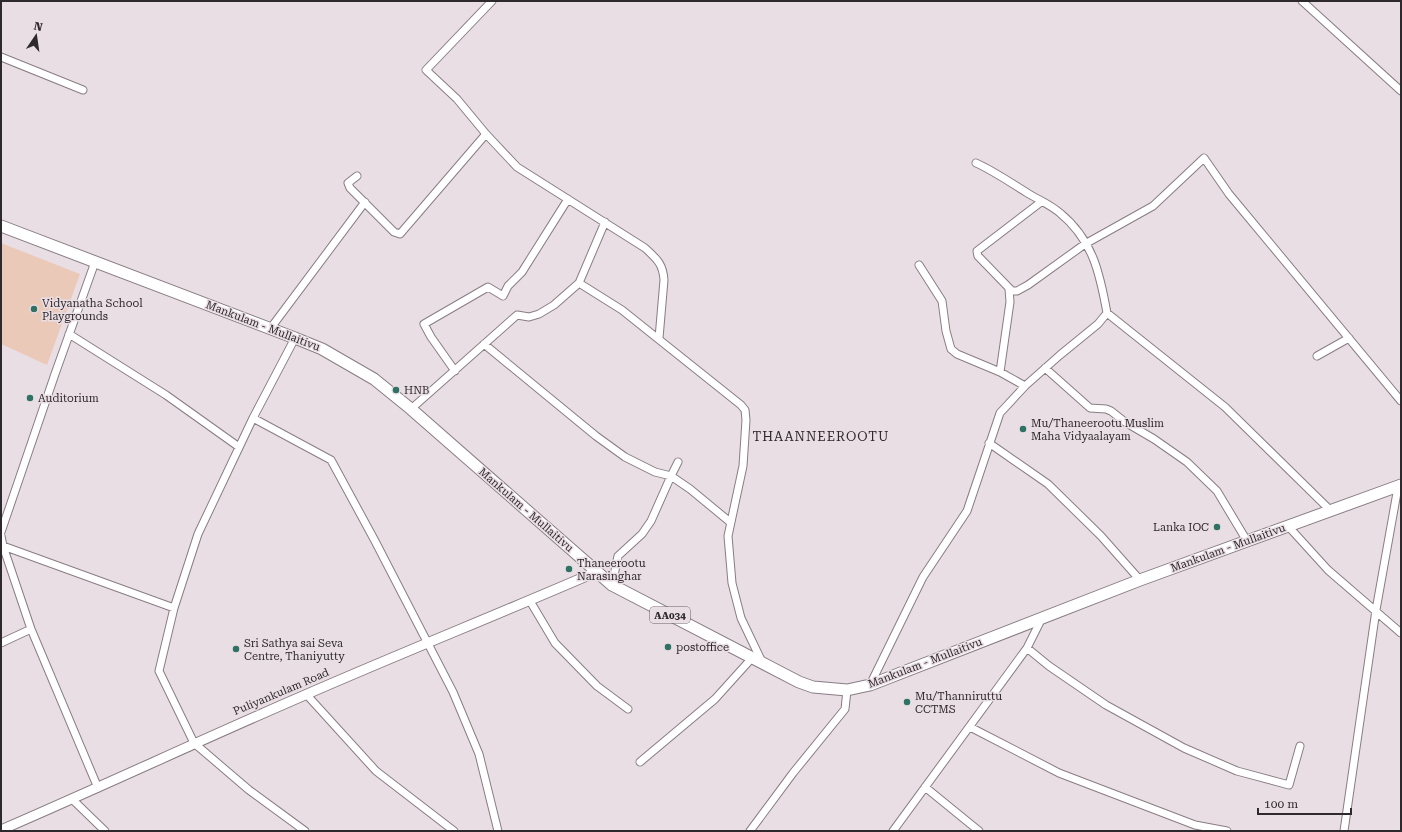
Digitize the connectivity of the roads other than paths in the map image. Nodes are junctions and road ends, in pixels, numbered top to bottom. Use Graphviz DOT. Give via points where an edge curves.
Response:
graph roads {
  1 [pos="492,1"];
  2 [pos="1303,1"];
  3 [pos="1,58"];
  4 [pos="83,90"];
  5 [pos="1401,90"];
  6 [pos="486,134"];
  7 [pos="976,163"];
  8 [pos="358,176"];
  9 [pos="568,199"];
  10 [pos="365,202"];
  11 [pos="1042,202"];
  12 [pos="605,222"];
  13 [pos="1,226"];
  14 [pos="1085,244"];
  15 [pos="95,262"];
  16 [pos="919,265"];
  17 [pos="579,283"];
  18 [pos="1009,289"];
  19 [pos="1107,313"];
  20 [pos="270,329"];
  21 [pos="70,334"];
  22 [pos="296,338"];
  23 [pos="659,338"];
  24 [pos="1349,338"];
  25 [pos="484,344"];
  26 [pos="1317,356"];
  27 [pos="1045,368"];
  28 [pos="455,371"];
  29 [pos="1000,372"];
  30 [pos="1025,386"];
  31 [pos="1401,401"];
  32 [pos="411,409"];
  33 [pos="253,418"];
  34 [pos="989,443"];
  35 [pos="239,447"];
  36 [pos="678,462"];
  37 [pos="671,476"];
  38 [pos="1399,486"];
  39 [pos="1331,511"];
  40 [pos="730,522"];
  41 [pos="1288,526"];
  42 [pos="1,532"];
  43 [pos="1,536"];
  44 [pos="1247,541"];
  45 [pos="3,546"];
  46 [pos="596,572"];
  47 [pos="1140,580"];
  48 [pos="612,585"];
  49 [pos="530,601"];
  50 [pos="174,608"];
  51 [pos="1376,610"];
  52 [pos="1042,617"];
  53 [pos="31,629"];
  54 [pos="1401,633"];
  55 [pos="428,642"];
  56 [pos="1,643"];
  57 [pos="1026,648"];
  58 [pos="752,658"];
  59 [pos="762,663"];
  60 [pos="870,685"];
  61 [pos="847,690"];
  62 [pos="306,694"];
  63 [pos="628,709"];
  64 [pos="970,727"];
  65 [pos="194,743"];
  66 [pos="1300,746"];
  67 [pos="640,762"];
  68 [pos="926,787"];
  69 [pos="98,788"];
  70 [pos="72,799"];
  71 [pos="1,830"];
  72 [pos="753,830"];
  73 [pos="106,831"];
  74 [pos="306,831"];
  75 [pos="454,831"];
  76 [pos="498,831"];
  77 [pos="893,831"];
  78 [pos="979,831"];
  79 [pos="1227,831"];
  80 [pos="1344,831"];
  1 -- 6 [label="street" via="426,70 457,99"];
  2 -- 5 [label="street"];
  3 -- 4 [label="street"];
  6 -- 9 [label="street" via="517,167"];
  6 -- 10 [label="street" via="400,234 394,232"];
  7 -- 11 [label="street"];
  8 -- 10 [label="street" via="348,183"];
  9 -- 12 [label="street"];
  9 -- 28 [label="street" via="522,272 508,286 503,296 488,287 424,324"];
  10 -- 20 [label="street"];
  11 -- 14 [label="street" via="1072,223"];
  11 -- 18 [label="street" via="977,251 978,256"];
  12 -- 17 [label="street"];
  12 -- 23 [label="street" via="646,248 659,261 664,271"];
  13 -- 15 [label="highway, Mankulam - Mullaitivu / AA034"];
  14 -- 18 [label="street" via="1028,285 1017,291 1012,292"];
  14 -- 19 [label="street" via="1092,252 1100,277"];
  14 -- 24 [label="street" via="1153,206 1204,158 1229,194"];
  15 -- 20 [label="highway, Mankulam - Mullaitivu / AA034"];
  15 -- 21 [label="street"];
  16 -- 29 [label="street" via="942,301 951,349"];
  17 -- 23 [label="street" via="622,310"];
  17 -- 25 [label="street" via="554,305 538,314 529,317 517,315"];
  18 -- 29 [label="street" via="1010,302"];
  19 -- 27 [label="street" via="1098,324"];
  19 -- 39 [label="street" via="1225,407"];
  20 -- 22 [label="highway, Mankulam - Mullaitivu / AA034"];
  21 -- 35 [label="street" via="166,394"];
  21 -- 42 [label="street"];
  22 -- 32 [label="highway, Mankulam - Mullaitivu / AA034" via="322,349 374,379"];
  22 -- 33 [label="street"];
  23 -- 40 [label="street" via="745,410 743,466"];
  24 -- 26 [label="street"];
  24 -- 31 [label="street"];
  25 -- 28 [label="street"];
  25 -- 37 [label="street" via="625,457 655,472"];
  27 -- 30 [label="street"];
  27 -- 44 [label="street" via="1090,408 1111,411 1187,462 1217,491"];
  28 -- 32 [label="street"];
  29 -- 30 [label="street"];
  30 -- 34 [label="street" via="1000,413"];
  32 -- 46 [label="highway, Mankulam - Mullaitivu / AA034"];
  33 -- 35 [label="street"];
  33 -- 55 [label="street" via="332,460"];
  34 -- 47 [label="street" via="1048,484 1101,536"];
  34 -- 60 [label="street" via="967,511 923,577"];
  35 -- 50 [label="street" via="198,534"];
  36 -- 37 [label="street"];
  37 -- 40 [label="street" via="690,488"];
  37 -- 48 [label="street" via="651,521 642,534 618,556"];
  38 -- 39 [label="highway, Mankulam - Mullaitivu / AA034"];
  38 -- 51 [label="street"];
  39 -- 41 [label="highway, Mankulam - Mullaitivu / AA034"];
  40 -- 59 [label="street" via="728,536 732,584 741,618"];
  41 -- 44 [label="highway, Mankulam - Mullaitivu / AA034"];
  41 -- 51 [label="street" via="1328,570"];
  43 -- 45 [label="street"];
  44 -- 47 [label="highway, Mankulam - Mullaitivu / AA034"];
  45 -- 50 [label="street"];
  45 -- 53 [label="street"];
  46 -- 48 [label="highway, Mankulam - Mullaitivu / AA034"];
  46 -- 49 [label="main road, Puliyankulam Road"];
  47 -- 52 [label="highway, Mankulam - Mullaitivu / AA034"];
  48 -- 58 [label="highway, Mankulam - Mullaitivu / AA034"];
  49 -- 55 [label="main road, Puliyankulam Road"];
  49 -- 63 [label="street" via="555,643 597,686"];
  50 -- 65 [label="street" via="160,671"];
  51 -- 54 [label="street"];
  51 -- 80 [label="street"];
  52 -- 57 [label="street"];
  52 -- 60 [label="highway, Mankulam - Mullaitivu / AA034"];
  53 -- 56 [label="street"];
  53 -- 69 [label="street"];
  55 -- 62 [label="main road, Puliyankulam Road"];
  55 -- 76 [label="street" via="453,692 479,754"];
  57 -- 64 [label="street"];
  57 -- 66 [label="street" via="1106,705 1184,748 1237,771 1289,785"];
  58 -- 59 [label="highway, Mankulam - Mullaitivu / AA034"];
  58 -- 67 [label="street" via="715,699"];
  59 -- 61 [label="highway, Mankulam - Mullaitivu / AA034" via="813,687"];
  60 -- 61 [label="highway, Mankulam - Mullaitivu / AA034"];
  61 -- 72 [label="street" via="845,709 793,773"];
  62 -- 65 [label="main road, Puliyankulam Road"];
  62 -- 75 [label="street" via="376,772"];
  64 -- 68 [label="street"];
  64 -- 79 [label="street" via="1059,773 1195,825"];
  65 -- 69 [label="main road, Puliyankulam Road"];
  65 -- 74 [label="street" via="249,790"];
  68 -- 77 [label="street"];
  68 -- 78 [label="street"];
  69 -- 70 [label="main road, Puliyankulam Road"];
  70 -- 71 [label="main road, Puliyankulam Road"];
  70 -- 73 [label="street"];
}
